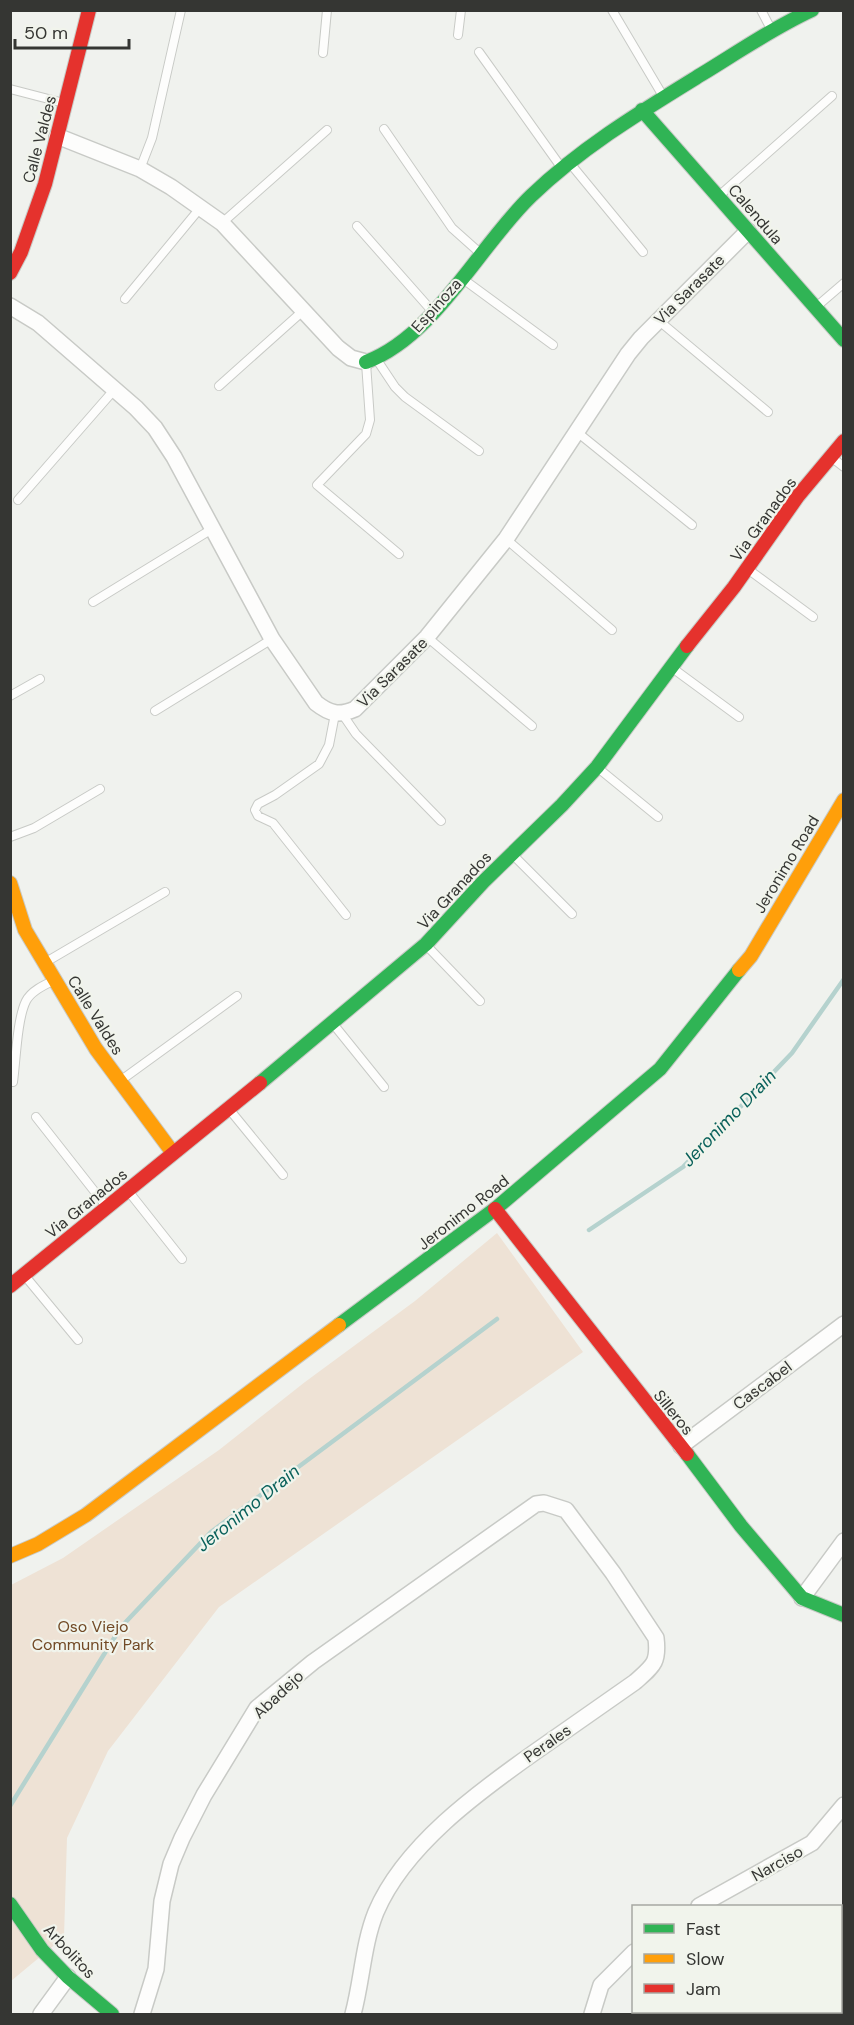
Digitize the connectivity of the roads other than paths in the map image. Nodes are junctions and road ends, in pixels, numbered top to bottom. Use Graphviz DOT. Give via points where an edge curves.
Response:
graph roads {
  1 [pos="89,10"];
  2 [pos="181,10"];
  3 [pos="327,10"];
  4 [pos="461,10"];
  5 [pos="612,10"];
  6 [pos="761,10"];
  7 [pos="812,10"];
  8 [pos="772,31"];
  9 [pos="458,35"];
  10 [pos="479,52"];
  11 [pos="323,53"];
  12 [pos="10,89"];
  13 [pos="832,96"];
  14 [pos="664,97"];
  15 [pos="66,103"];
  16 [pos="642,110"];
  17 [pos="384,129"];
  18 [pos="327,130"];
  19 [pos="57,136"];
  20 [pos="565,164"];
  21 [pos="140,169"];
  22 [pos="719,196"];
  23 [pos="201,207"];
  24 [pos="222,223"];
  25 [pos="357,226"];
  26 [pos="748,231"];
  27 [pos="16,250"];
  28 [pos="643,252"];
  29 [pos="480,253"];
  30 [pos="10,273"];
  31 [pos="462,278"];
  32 [pos="843,283"];
  33 [pos="125,299"];
  34 [pos="10,306"];
  35 [pos="815,308"];
  36 [pos="304,310"];
  37 [pos="434,312"];
  38 [pos="657,320"];
  39 [pos="843,340"];
  40 [pos="553,345"];
  41 [pos="371,361"];
  42 [pos="219,386"];
  43 [pos="114,390"];
  44 [pos="768,412"];
  45 [pos="577,432"];
  46 [pos="843,441"];
  47 [pos="479,451"];
  48 [pos="830,456"];
  49 [pos="843,467"];
  50 [pos="18,500"];
  51 [pos="692,525"];
  52 [pos="212,529"];
  53 [pos="506,539"];
  54 [pos="399,554"];
  55 [pos="748,569"];
  56 [pos="93,602"];
  57 [pos="813,617"];
  58 [pos="612,630"];
  59 [pos="427,637"];
  60 [pos="272,639"];
  61 [pos="670,666"];
  62 [pos="40,679"];
  63 [pos="10,696"];
  64 [pos="155,711"];
  65 [pos="339,714"];
  66 [pos="739,717"];
  67 [pos="532,726"];
  68 [pos="597,767"];
  69 [pos="100,789"];
  70 [pos="843,800"];
  71 [pos="658,817"];
  72 [pos="441,821"];
  73 [pos="10,837"];
  74 [pos="512,854"];
  75 [pos="10,883"];
  76 [pos="165,891"];
  77 [pos="572,914"];
  78 [pos="346,915"];
  79 [pos="426,944"];
  80 [pos="44,963"];
  81 [pos="55,980"];
  82 [pos="237,996"];
  83 [pos="480,1001"];
  84 [pos="333,1023"];
  85 [pos="13,1082"];
  86 [pos="119,1082"];
  87 [pos="384,1087"];
  88 [pos="228,1108"];
  89 [pos="36,1118"];
  90 [pos="173,1153"];
  91 [pos="283,1175"];
  92 [pos="128,1191"];
  93 [pos="106,1208"];
  94 [pos="495,1209"];
  95 [pos="182,1259"];
  96 [pos="24,1274"];
  97 [pos="10,1286"];
  98 [pos="843,1324"];
  99 [pos="78,1340"];
  100 [pos="681,1446"];
  101 [pos="536,1504"];
  102 [pos="843,1541"];
  103 [pos="10,1556"];
  104 [pos="802,1598"];
  105 [pos="843,1615"];
  106 [pos="843,1805"];
  107 [pos="10,1904"];
  108 [pos="701,1905"];
  109 [pos="632,1953"];
  110 [pos="68,1977"];
  111 [pos="41,2014"];
  112 [pos="112,2014"];
  113 [pos="142,2014"];
  114 [pos="353,2014"];
  115 [pos="592,2014"];
  1 -- 15 [label="street, Calle Valdes"];
  2 -- 21 [label="lane" via="152,138"];
  3 -- 11 [label="lane"];
  4 -- 9 [label="lane"];
  5 -- 14 [label="lane"];
  6 -- 8 [label="lane"];
  7 -- 8 [label="street, Espinoza"];
  8 -- 14 [label="street, Espinoza"];
  10 -- 20 [label="lane"];
  12 -- 15 [label="lane"];
  13 -- 22 [label="lane"];
  14 -- 16 [label="street, Espinoza"];
  15 -- 19 [label="street, Calle Valdes"];
  16 -- 20 [label="street, Espinoza"];
  16 -- 22 [label="street, Calendula"];
  17 -- 29 [label="lane" via="452,228"];
  18 -- 24 [label="lane"];
  19 -- 21 [label="street"];
  19 -- 27 [label="street, Calle Valdes" via="45,184"];
  20 -- 28 [label="lane"];
  20 -- 29 [label="street, Espinoza" via="534,191"];
  21 -- 23 [label="street"];
  22 -- 26 [label="street, Calendula"];
  23 -- 24 [label="street"];
  23 -- 33 [label="lane"];
  24 -- 36 [label="street"];
  25 -- 37 [label="lane"];
  26 -- 35 [label="street, Calendula"];
  26 -- 38 [label="street, Via Sarasate"];
  27 -- 30 [label="street, Calle Valdes"];
  29 -- 31 [label="street, Espinoza"];
  31 -- 37 [label="street, Espinoza"];
  31 -- 40 [label="lane"];
  32 -- 35 [label="lane"];
  34 -- 43 [label="street, Via Sarasate" via="38,323"];
  35 -- 39 [label="street, Calendula"];
  36 -- 41 [label="street" via="351,358"];
  36 -- 42 [label="lane"];
  37 -- 41 [label="street, Espinoza" via="391,352"];
  38 -- 44 [label="lane"];
  38 -- 45 [label="street, Via Sarasate" via="628,354"];
  41 -- 47 [label="lane" via="405,397"];
  41 -- 54 [label="lane" via="370,420 366,434 316,485"];
  43 -- 50 [label="lane"];
  43 -- 52 [label="street, Via Sarasate" via="154,428"];
  45 -- 51 [label="lane"];
  45 -- 53 [label="street, Via Sarasate"];
  46 -- 48 [label="street, Via Granados"];
  48 -- 49 [label="lane"];
  48 -- 55 [label="street, Via Granados"];
  52 -- 56 [label="lane"];
  52 -- 60 [label="street, Via Sarasate"];
  53 -- 58 [label="lane"];
  53 -- 59 [label="street, Via Sarasate"];
  55 -- 57 [label="lane"];
  55 -- 61 [label="street, Via Granados"];
  59 -- 65 [label="street, Via Sarasate" via="355,710"];
  59 -- 67 [label="lane"];
  60 -- 64 [label="lane"];
  60 -- 65 [label="street, Via Sarasate" via="316,703 325,711"];
  61 -- 66 [label="lane"];
  61 -- 68 [label="street, Via Granados"];
  62 -- 63 [label="lane"];
  65 -- 72 [label="lane"];
  65 -- 78 [label="lane" via="319,764 258,804 255,810 258,816 273,823"];
  68 -- 71 [label="lane"];
  68 -- 74 [label="street, Via Granados"];
  69 -- 73 [label="lane" via="34,828"];
  70 -- 94 [label="street, Jeronimo Road" via="751,956 660,1069"];
  74 -- 77 [label="lane"];
  74 -- 79 [label="street, Via Granados"];
  75 -- 80 [label="street, Calle Valdes" via="25,930"];
  76 -- 80 [label="lane"];
  79 -- 83 [label="lane"];
  79 -- 84 [label="street, Via Granados"];
  80 -- 81 [label="street, Calle Valdes"];
  81 -- 85 [label="lane" via="26,1000"];
  81 -- 86 [label="street, Calle Valdes"];
  82 -- 86 [label="lane"];
  84 -- 87 [label="lane"];
  84 -- 88 [label="street, Via Granados"];
  86 -- 90 [label="street, Calle Valdes"];
  88 -- 90 [label="street, Via Granados"];
  88 -- 91 [label="lane"];
  89 -- 93 [label="lane"];
  90 -- 92 [label="street, Via Granados"];
  92 -- 93 [label="street, Via Granados"];
  92 -- 95 [label="lane"];
  93 -- 96 [label="street, Via Granados"];
  94 -- 100 [label="street, Silleros"];
  94 -- 103 [label="street, Jeronimo Road" via="86,1515"];
  96 -- 97 [label="street, Via Granados"];
  96 -- 99 [label="lane"];
  98 -- 100 [label="street, Cascabel"];
  100 -- 104 [label="street, Silleros"];
  101 -- 113 [label="street, Abadejo" via="313,1662 258,1708 204,1795 171,1864 162,1901 156,1969"];
  101 -- 114 [label="street, Perales" via="559,1506 571,1516 656,1638 657,1657 653,1667 635,1682 479,1792 399,1871 376,1913"];
  102 -- 104 [label="street"];
  104 -- 105 [label="street, Silleros"];
  106 -- 108 [label="street, Narciso" via="812,1843"];
  107 -- 110 [label="street, Arbolitos" via="42,1950"];
  109 -- 115 [label="street" via="601,1985"];
  110 -- 111 [label="street"];
  110 -- 112 [label="street, Arbolitos"];
}
